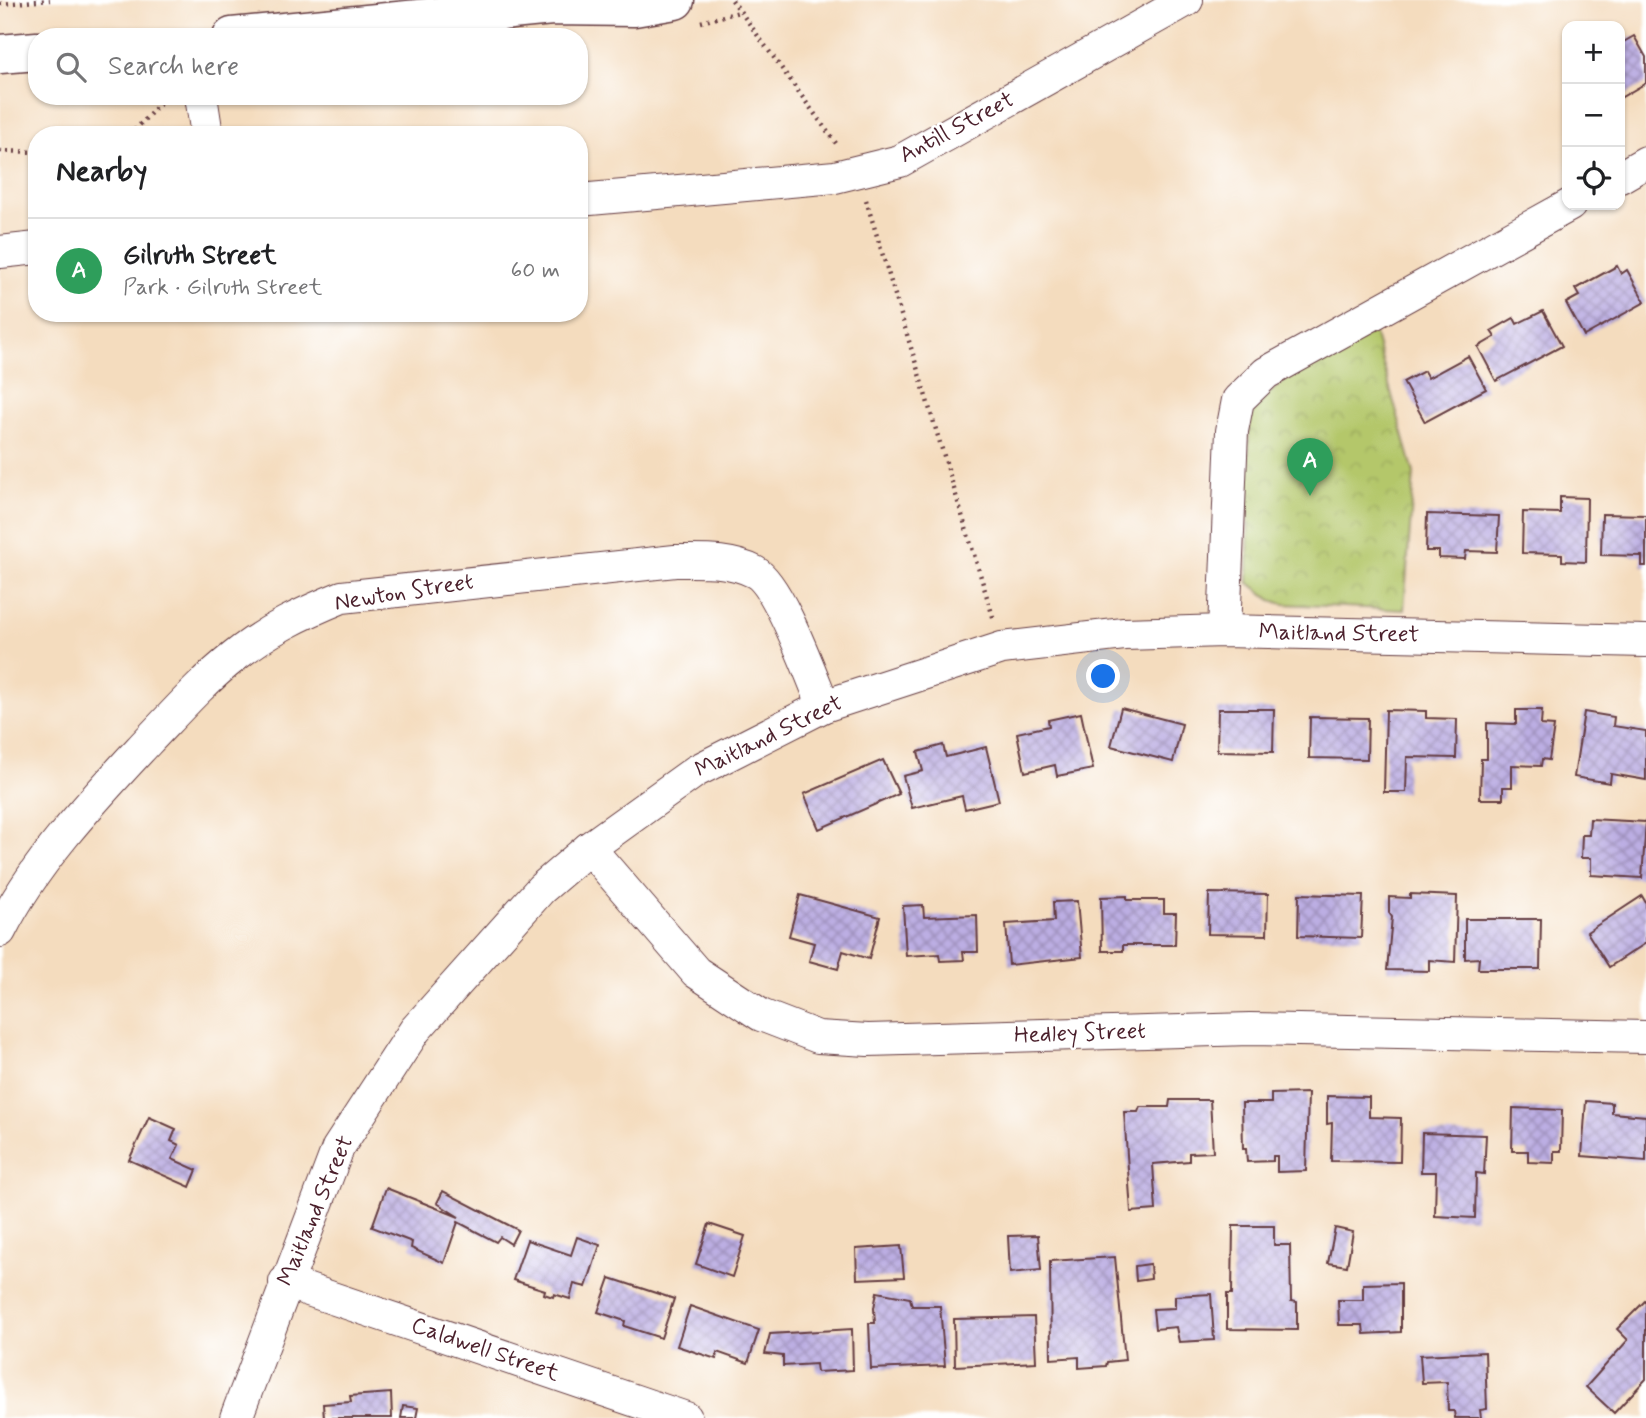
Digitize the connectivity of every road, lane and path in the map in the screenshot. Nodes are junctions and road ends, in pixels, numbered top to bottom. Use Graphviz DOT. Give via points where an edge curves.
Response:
graph roads {
  1 [pos="50,0"];
  2 [pos="675,0"];
  3 [pos="732,0"];
  4 [pos="1187,0"];
  5 [pos="564,3"];
  6 [pos="0,4"];
  7 [pos="320,28"];
  8 [pos="28,52"];
  9 [pos="0,54"];
  10 [pos="158,105"];
  11 [pos="202,105"];
  12 [pos="139,126"];
  13 [pos="206,126"];
  14 [pos="0,151"];
  15 [pos="28,152"];
  16 [pos="1646,162"];
  17 [pos="858,172"];
  18 [pos="1625,174"];
  19 [pos="588,199"];
  20 [pos="1562,209"];
  21 [pos="28,249"];
  22 [pos="0,252"];
  23 [pos="997,628"];
  24 [pos="1224,631"];
  25 [pos="1646,641"];
  26 [pos="824,706"];
  27 [pos="589,848"];
  28 [pos="0,931"];
  29 [pos="1646,1037"];
  30 [pos="285,1282"];
  31 [pos="236,1418"];
  32 [pos="685,1418"];
  1 -- 6 [label="path"];
  2 -- 5 [label="main road" via="634,7"];
  3 -- 17 [label="path"];
  4 -- 17 [label="street, Antill Street" via="900,160"];
  5 -- 7 [label="main road"];
  8 -- 9 [label="main road"];
  10 -- 12 [label="path"];
  11 -- 13 [label="street"];
  14 -- 15 [label="path"];
  16 -- 18 [label="street"];
  17 -- 19 [label="street, Antill Street"];
  17 -- 23 [label="path"];
  20 -- 24 [label="street" via="1266,373 1238,400 1232,431"];
  21 -- 22 [label="street"];
  24 -- 25 [label="street, Maitland Street"];
  24 -- 26 [label="street, Maitland Street" via="1124,634 1002,649"];
  26 -- 27 [label="street, Maitland Street" via="696,771"];
  26 -- 28 [label="street, Newton Street" via="780,604 757,573 719,561 675,561 342,597 293,617 235,656 190,697 92,802 12,906"];
  27 -- 29 [label="street, Hedley Street" via="695,972 761,1015 818,1037 868,1040 1250,1029"];
  27 -- 30 [label="street, Maitland Street" via="541,889 415,1030 338,1148"];
  30 -- 31 [label="street, Maitland Street"];
  30 -- 32 [label="street, Caldwell Street"];
}
